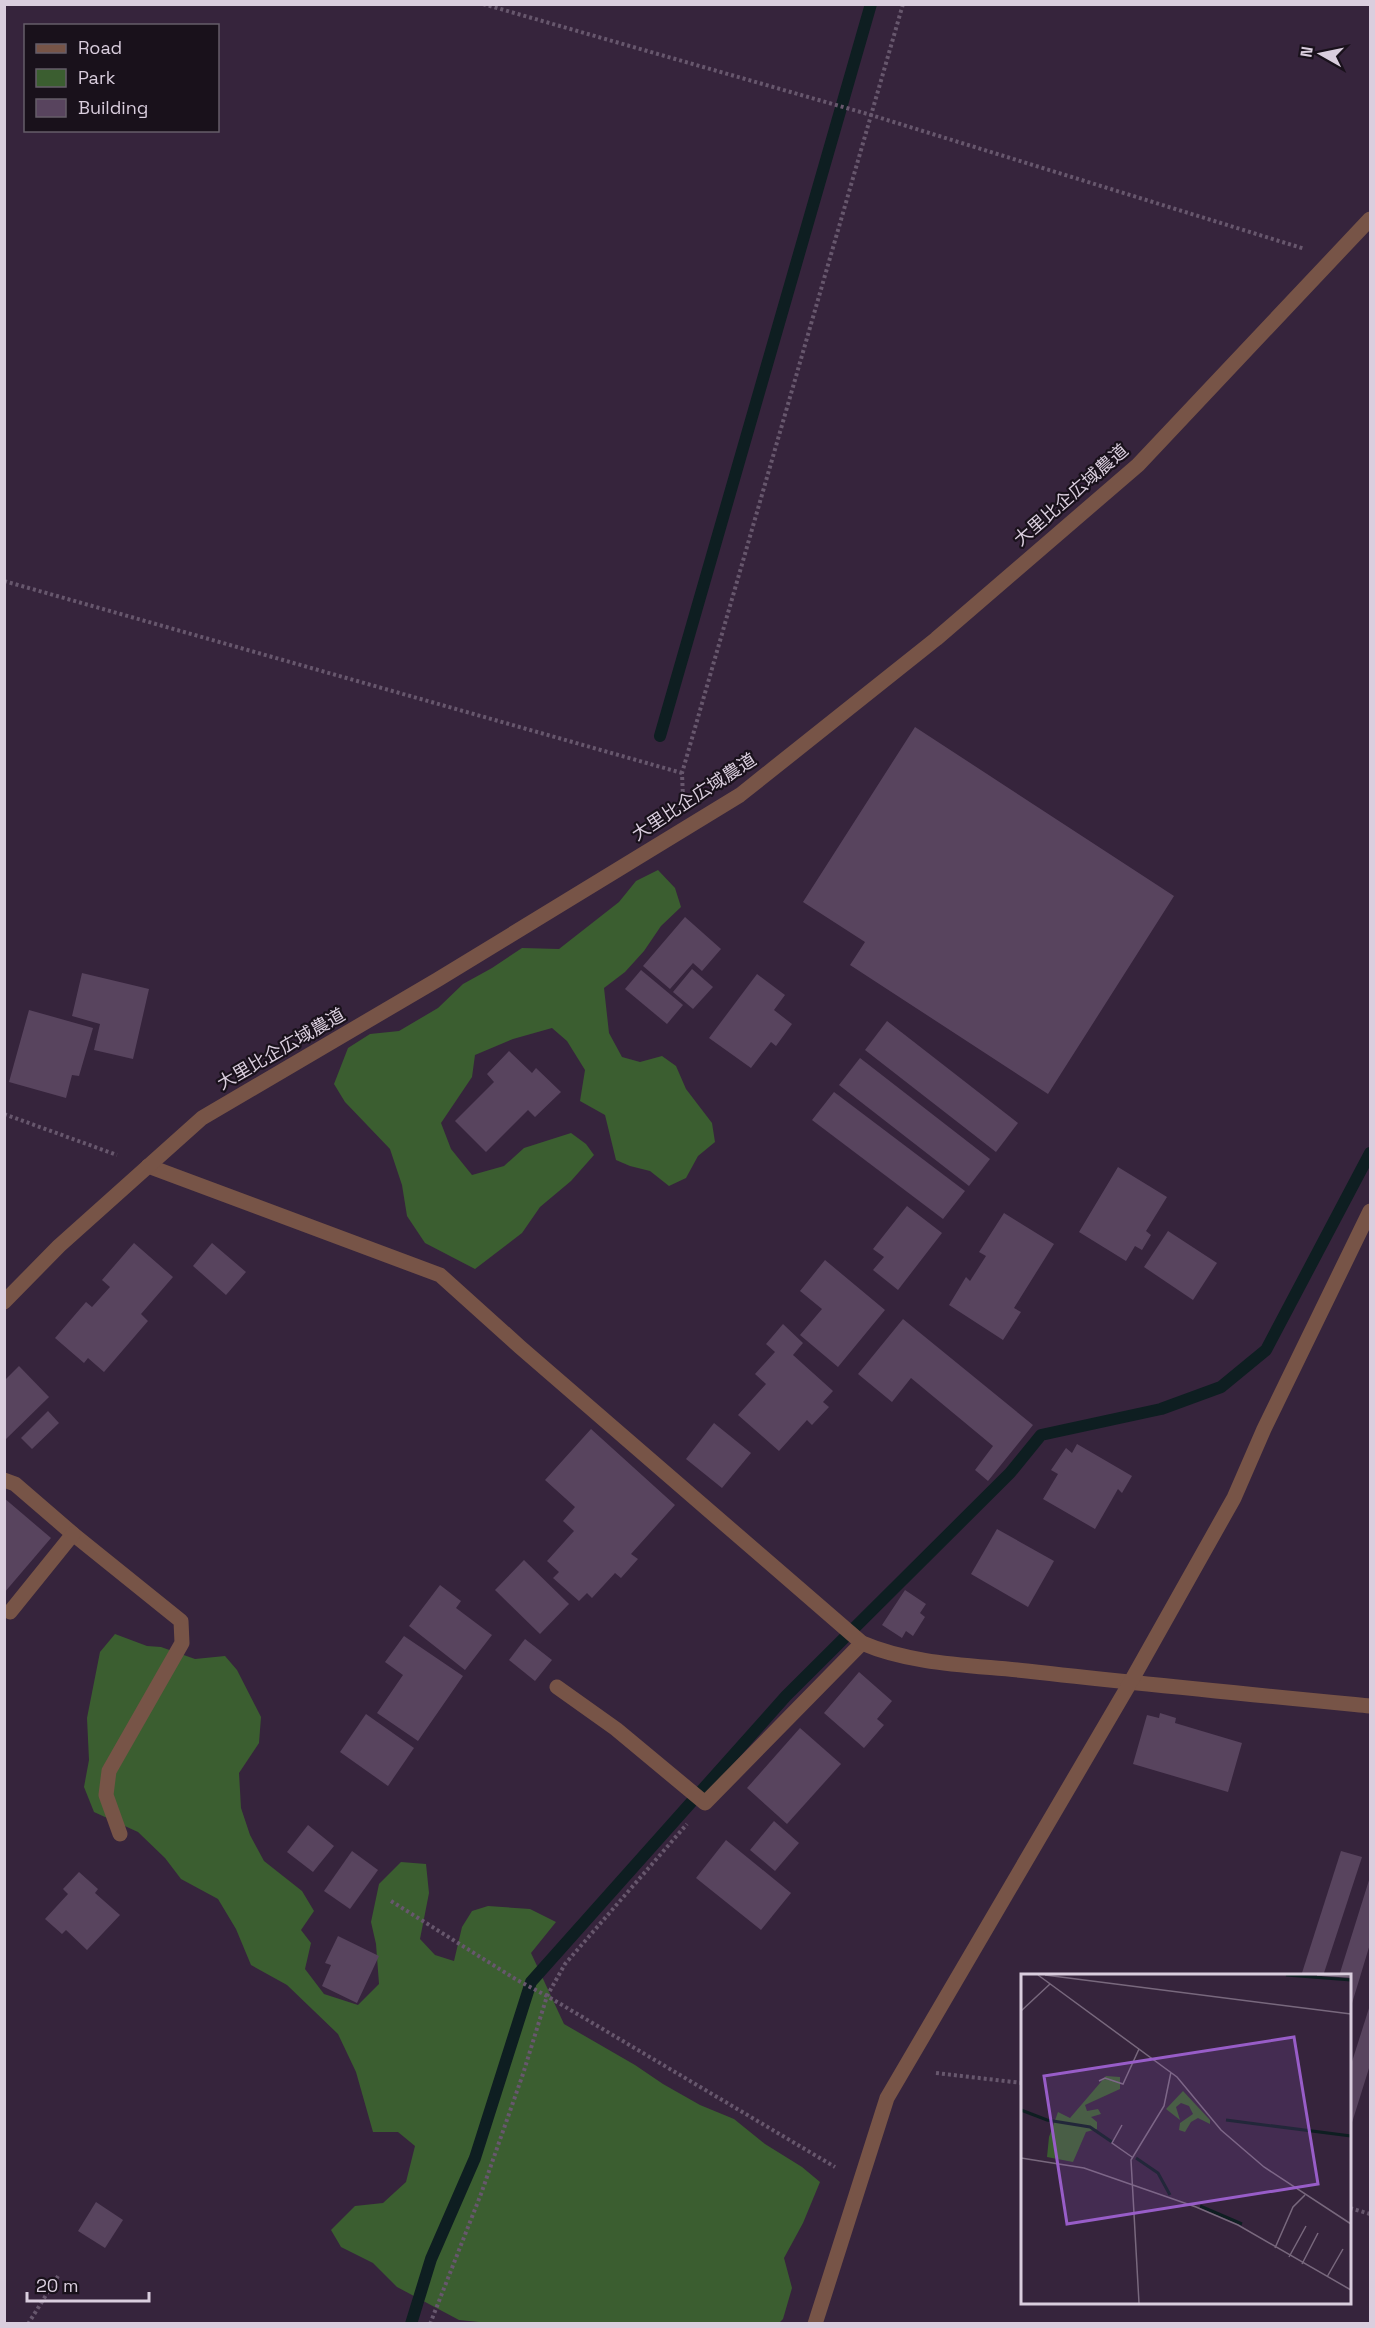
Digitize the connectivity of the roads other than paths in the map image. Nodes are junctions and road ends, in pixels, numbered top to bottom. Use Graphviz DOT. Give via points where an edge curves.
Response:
graph roads {
  1 [pos="1371,219"];
  2 [pos="148,1166"];
  3 [pos="1371,1211"];
  4 [pos="4,1302"];
  5 [pos="4,1480"];
  6 [pos="72,1534"];
  7 [pos="10,1612"];
  8 [pos="862,1643"];
  9 [pos="1130,1683"];
  10 [pos="557,1688"];
  11 [pos="1371,1706"];
  12 [pos="120,1834"];
  13 [pos="815,2324"];
  1 -- 2 [label="street, 大里比企広域農道" via="1138,465 936,639 740,795 202,1118"];
  2 -- 4 [label="street, 大里比企広域農道"];
  2 -- 8 [label="street" via="440,1275"];
  3 -- 9 [label="street" via="1234,1498"];
  5 -- 6 [label="street" via="15,1484"];
  6 -- 7 [label="street"];
  6 -- 12 [label="street" via="181,1621 182,1643 109,1771 106,1795"];
  8 -- 9 [label="street" via="883,1652 926,1660"];
  8 -- 10 [label="street" via="705,1803 615,1729"];
  9 -- 11 [label="street"];
  9 -- 13 [label="street" via="887,2097"];
}
